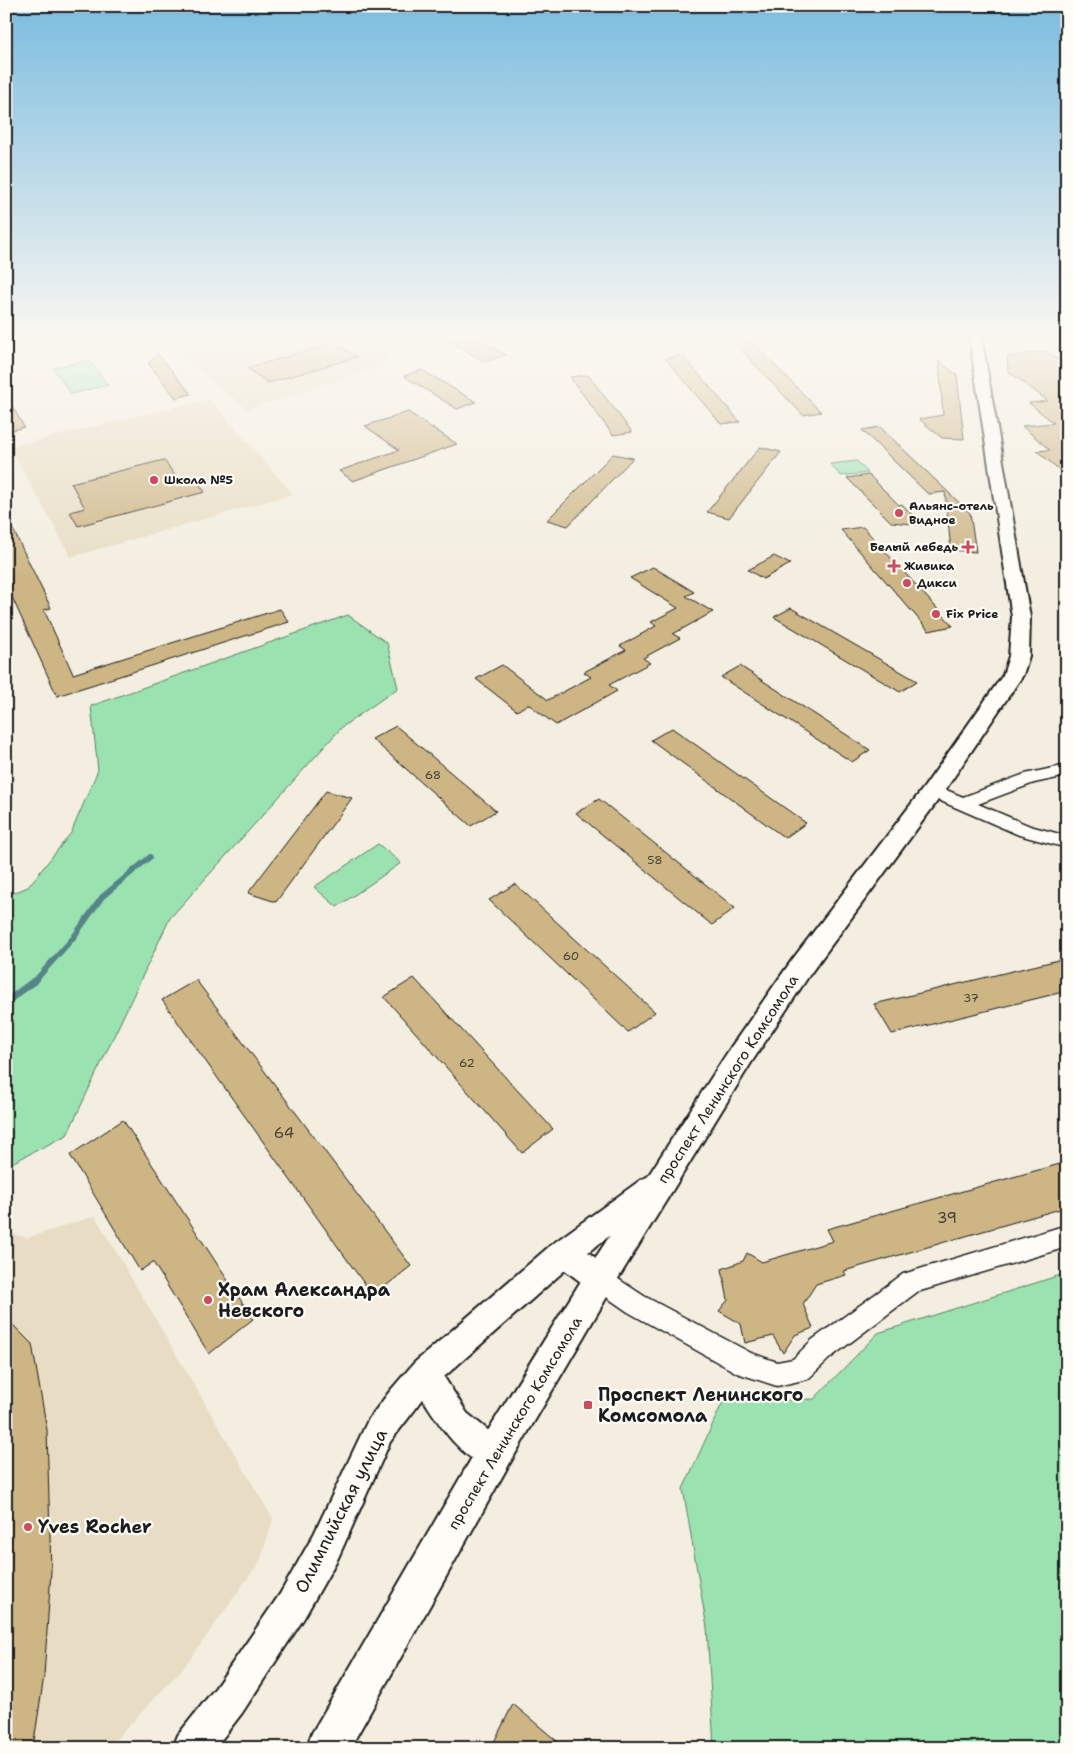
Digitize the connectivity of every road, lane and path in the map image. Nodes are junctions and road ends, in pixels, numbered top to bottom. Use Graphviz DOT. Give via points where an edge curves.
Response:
graph roads {
  1 [pos="989,417"];
  2 [pos="1067,770"];
  3 [pos="933,791"];
  4 [pos="962,804"];
  5 [pos="1067,842"];
  6 [pos="662,1181"];
  7 [pos="1067,1236"];
  8 [pos="561,1256"];
  9 [pos="600,1278"];
  10 [pos="425,1374"];
  11 [pos="494,1455"];
  12 [pos="191,1748"];
  13 [pos="327,1748"];
  1 -- 3 [label="main road, проспект Ленинского Комсомола" via="1017,581 1021,617 1019,656 1013,675"];
  2 -- 4 [label="street" via="1031,778"];
  3 -- 4 [label="street"];
  3 -- 6 [label="main road, проспект Ленинского Комсомола" via="801,967"];
  4 -- 5 [label="street" via="1025,832"];
  6 -- 8 [label="street, Олимпийская улица"];
  6 -- 9 [label="main road, проспект Ленинского Комсомола"];
  7 -- 9 [label="street" via="911,1282 820,1349 799,1370 776,1374 746,1364 636,1304"];
  8 -- 9 [label="street" via="575,1259"];
  8 -- 10 [label="street, Олимпийская улица"];
  9 -- 11 [label="main road, проспект Ленинского Комсомола"];
  10 -- 11 [label="street" via="456,1424"];
  10 -- 12 [label="street, Олимпийская улица" via="379,1431 326,1546 268,1645"];
  11 -- 13 [label="main road, проспект Ленинского Комсомола"];
}
